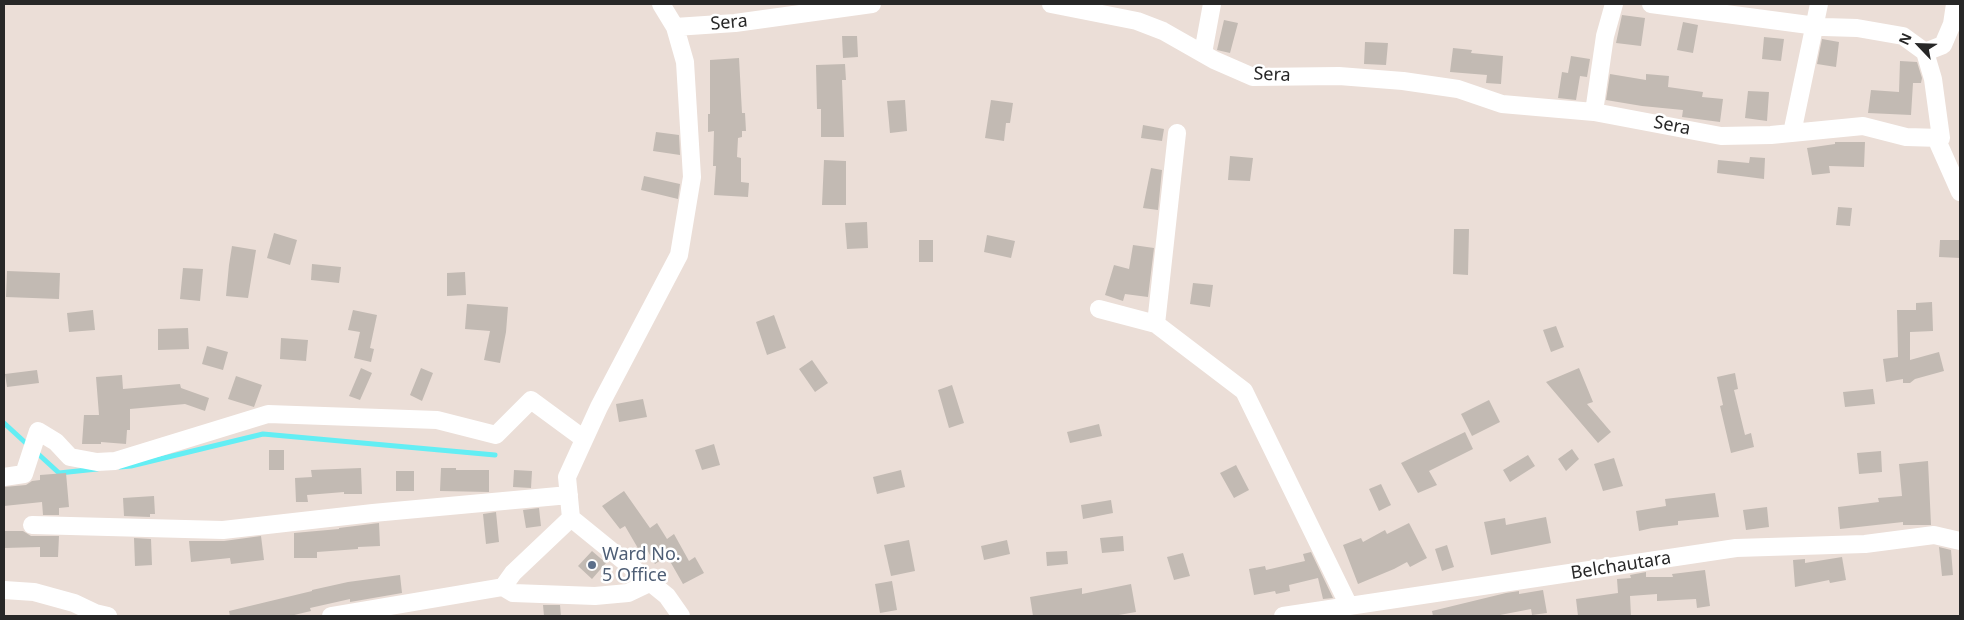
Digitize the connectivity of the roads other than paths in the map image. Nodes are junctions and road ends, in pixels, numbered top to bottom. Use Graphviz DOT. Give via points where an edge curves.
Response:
graph roads {
  1 [pos="661,4"];
  2 [pos="872,4"];
  3 [pos="1051,4"];
  4 [pos="1212,4"];
  5 [pos="1614,4"];
  6 [pos="1651,4"];
  7 [pos="1819,4"];
  8 [pos="1955,4"];
  9 [pos="1814,26"];
  10 [pos="675,27"];
  11 [pos="1925,52"];
  12 [pos="1202,53"];
  13 [pos="1594,112"];
  14 [pos="1177,133"];
  15 [pos="1792,133"];
  16 [pos="1936,138"];
  17 [pos="1960,192"];
  18 [pos="1099,309"];
  19 [pos="1156,324"];
  20 [pos="584,439"];
  21 [pos="4,476"];
  22 [pos="569,495"];
  23 [pos="571,518"];
  24 [pos="32,525"];
  25 [pos="1960,541"];
  26 [pos="649,583"];
  27 [pos="503,587"];
  28 [pos="4,590"];
  29 [pos="1349,606"];
  30 [pos="108,616"];
  31 [pos="331,616"];
  32 [pos="681,616"];
  33 [pos="1282,616"];
  1 -- 10 [label="street"];
  2 -- 10 [label="street, Sera" via="735,23"];
  3 -- 12 [label="street, Sera" via="1138,21"];
  4 -- 12 [label="street"];
  5 -- 13 [label="street" via="1605,36"];
  6 -- 9 [label="street"];
  7 -- 9 [label="street"];
  8 -- 11 [label="street" via="1952,24 1943,45"];
  9 -- 11 [label="street" via="1857,28 1902,36"];
  9 -- 15 [label="street"];
  10 -- 20 [label="street" via="685,62 692,177 679,255"];
  11 -- 16 [label="street" via="1933,79 1942,138"];
  12 -- 13 [label="street, Sera" via="1253,78 1340,76 1403,82 1458,89 1502,104"];
  13 -- 15 [label="street, Sera" via="1721,136"];
  14 -- 19 [label="street"];
  15 -- 16 [label="street, Sera" via="1863,126 1906,137"];
  16 -- 17 [label="street"];
  18 -- 19 [label="street"];
  19 -- 29 [label="street" via="1244,391"];
  20 -- 21 [label="street" via="531,400 496,435 437,420 268,414 115,461 97,462 70,456 38,431 24,474"];
  20 -- 22 [label="street" via="567,477"];
  22 -- 23 [label="street"];
  22 -- 24 [label="street" via="222,530"];
  23 -- 26 [label="street"];
  23 -- 27 [label="street" via="513,573"];
  25 -- 29 [label="street, Belchautara" via="1934,535 1865,544 1736,548"];
  26 -- 27 [label="street" via="628,593 595,596 513,593"];
  26 -- 32 [label="street" via="667,596"];
  27 -- 31 [label="street"];
  28 -- 30 [label="street" via="34,592"];
  29 -- 33 [label="street, Belchautara"];
}
